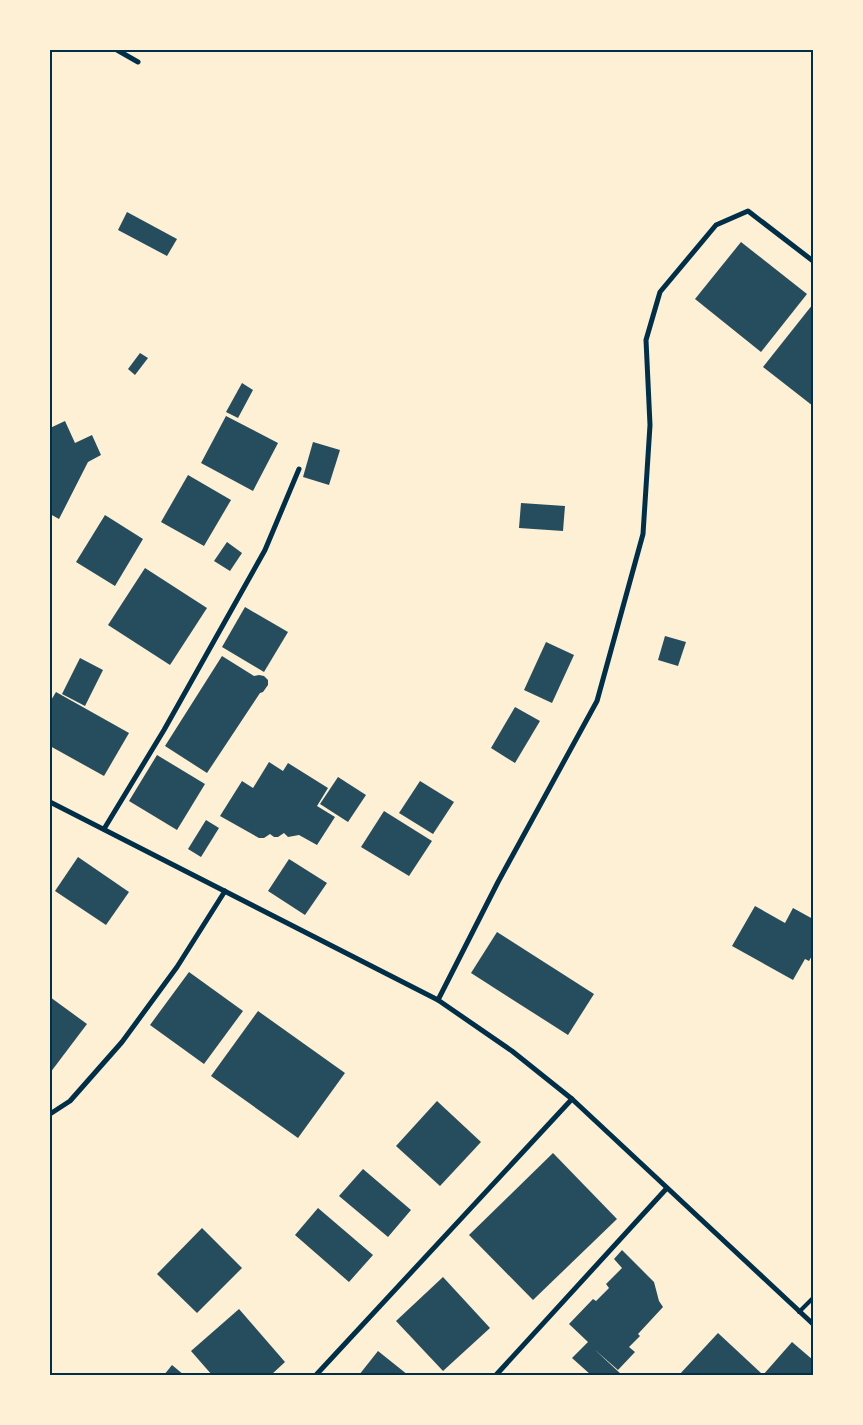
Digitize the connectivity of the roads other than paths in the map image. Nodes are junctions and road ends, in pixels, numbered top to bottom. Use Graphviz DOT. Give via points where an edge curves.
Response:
graph roads {
  1 [pos="117,50"];
  2 [pos="138,62"];
  3 [pos="813,261"];
  4 [pos="299,469"];
  5 [pos="50,802"];
  6 [pos="104,829"];
  7 [pos="225,890"];
  8 [pos="438,1000"];
  9 [pos="572,1099"];
  10 [pos="50,1114"];
  11 [pos="667,1188"];
  12 [pos="813,1298"];
  13 [pos="799,1312"];
  14 [pos="813,1324"];
  15 [pos="316,1375"];
  16 [pos="496,1375"];
  1 -- 2 [label="street"];
  3 -- 8 [label="street" via="748,211 716,225 660,292 646,340 650,425 643,534 597,701"];
  4 -- 6 [label="street" via="265,550"];
  5 -- 6 [label="street"];
  6 -- 7 [label="street"];
  7 -- 8 [label="street"];
  7 -- 10 [label="street" via="176,967 122,1042 70,1101"];
  8 -- 9 [label="street" via="512,1051"];
  9 -- 11 [label="street"];
  9 -- 15 [label="street"];
  11 -- 13 [label="street"];
  11 -- 16 [label="street"];
  12 -- 13 [label="lane"];
  13 -- 14 [label="street"];
}
